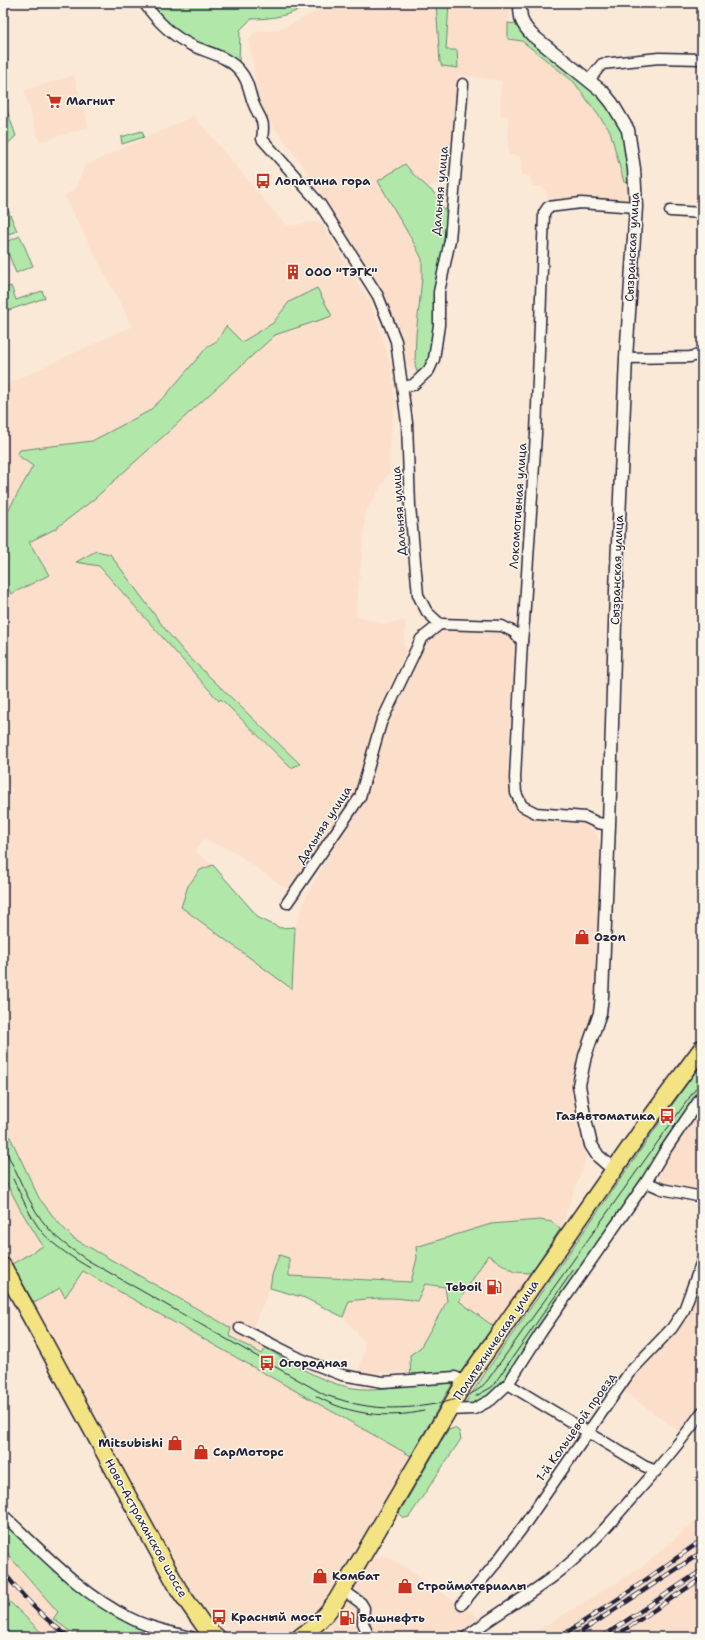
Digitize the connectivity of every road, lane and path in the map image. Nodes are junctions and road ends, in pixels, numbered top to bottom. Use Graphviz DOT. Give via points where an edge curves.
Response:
graph roads {
  1 [pos="144,3"];
  2 [pos="520,3"];
  3 [pos="702,59"];
  4 [pos="589,80"];
  5 [pos="463,84"];
  6 [pos="636,207"];
  7 [pos="670,211"];
  8 [pos="702,213"];
  9 [pos="702,354"];
  10 [pos="626,358"];
  11 [pos="403,387"];
  12 [pos="440,624"];
  13 [pos="522,641"];
  14 [pos="609,825"];
  15 [pos="287,903"];
  16 [pos="702,1048"];
  17 [pos="702,1096"];
  18 [pos="614,1170"];
  19 [pos="646,1182"];
  20 [pos="702,1197"];
  21 [pos="702,1261"];
  22 [pos="4,1270"];
  23 [pos="240,1328"];
  24 [pos="465,1382"];
  25 [pos="508,1384"];
  26 [pos="448,1410"];
  27 [pos="702,1412"];
  28 [pos="589,1432"];
  29 [pos="656,1471"];
  30 [pos="3,1515"];
  31 [pos="343,1590"];
  32 [pos="462,1604"];
  33 [pos="202,1635"];
  34 [pos="300,1637"];
  35 [pos="370,1637"];
  36 [pos="466,1637"];
  1 -- 11 [label="street" via="162,23 188,44 225,58 240,70 264,122 262,139 320,204 378,296 396,341"];
  2 -- 4 [label="street, Сызранская улица" via="520,18 524,27"];
  3 -- 4 [label="street" via="659,58 602,64"];
  4 -- 6 [label="street, Сызранская улица" via="612,103 628,130"];
  5 -- 11 [label="street, Дальняя улица" via="450,240 439,292 439,325 434,359 429,370 413,385"];
  6 -- 10 [label="street, Сызранская улица"];
  6 -- 13 [label="street, Локомотивная улица" via="581,203 548,207 544,213 536,434"];
  7 -- 8 [label="street"];
  9 -- 10 [label="street" via="690,357"];
  10 -- 14 [label="street, Сызранская улица"];
  11 -- 12 [label="street, Дальняя улица" via="418,595 427,612"];
  12 -- 13 [label="street" via="502,626 514,632"];
  12 -- 15 [label="street, Дальняя улица" via="421,639 381,723 360,797"];
  13 -- 14 [label="street, Локомотивная улица" via="515,778 516,793 522,806 536,813 585,817"];
  14 -- 18 [label="street, Сызранская улица" via="602,996 600,1013 585,1056 579,1085 592,1145 598,1156"];
  16 -- 18 [label="main road, Политехническая улица"];
  17 -- 19 [label="street"];
  18 -- 24 [label="main road, Политехническая улица"];
  19 -- 20 [label="street" via="662,1189"];
  19 -- 25 [label="street"];
  21 -- 28 [label="street, 1-й Кольцевой проезд" via="684,1310 672,1328 629,1373"];
  22 -- 33 [label="main road, Ново-Астраханское шоссе"];
  23 -- 24 [label="street" via="301,1359 342,1375 383,1382 455,1377"];
  24 -- 26 [label="main road, Политехническая улица"];
  25 -- 26 [label="street" via="491,1400 474,1409"];
  25 -- 28 [label="street"];
  26 -- 31 [label="main road, Политехническая улица"];
  27 -- 29 [label="street"];
  28 -- 29 [label="street"];
  28 -- 32 [label="street, 1-й Кольцевой проезд" via="501,1557"];
  29 -- 36 [label="street" via="578,1556"];
  30 -- 33 [label="street" via="73,1580 101,1601 131,1619 157,1628"];
  31 -- 34 [label="main road, Политехническая улица" via="326,1616"];
  31 -- 35 [label="street" via="364,1608 363,1623"];
}
